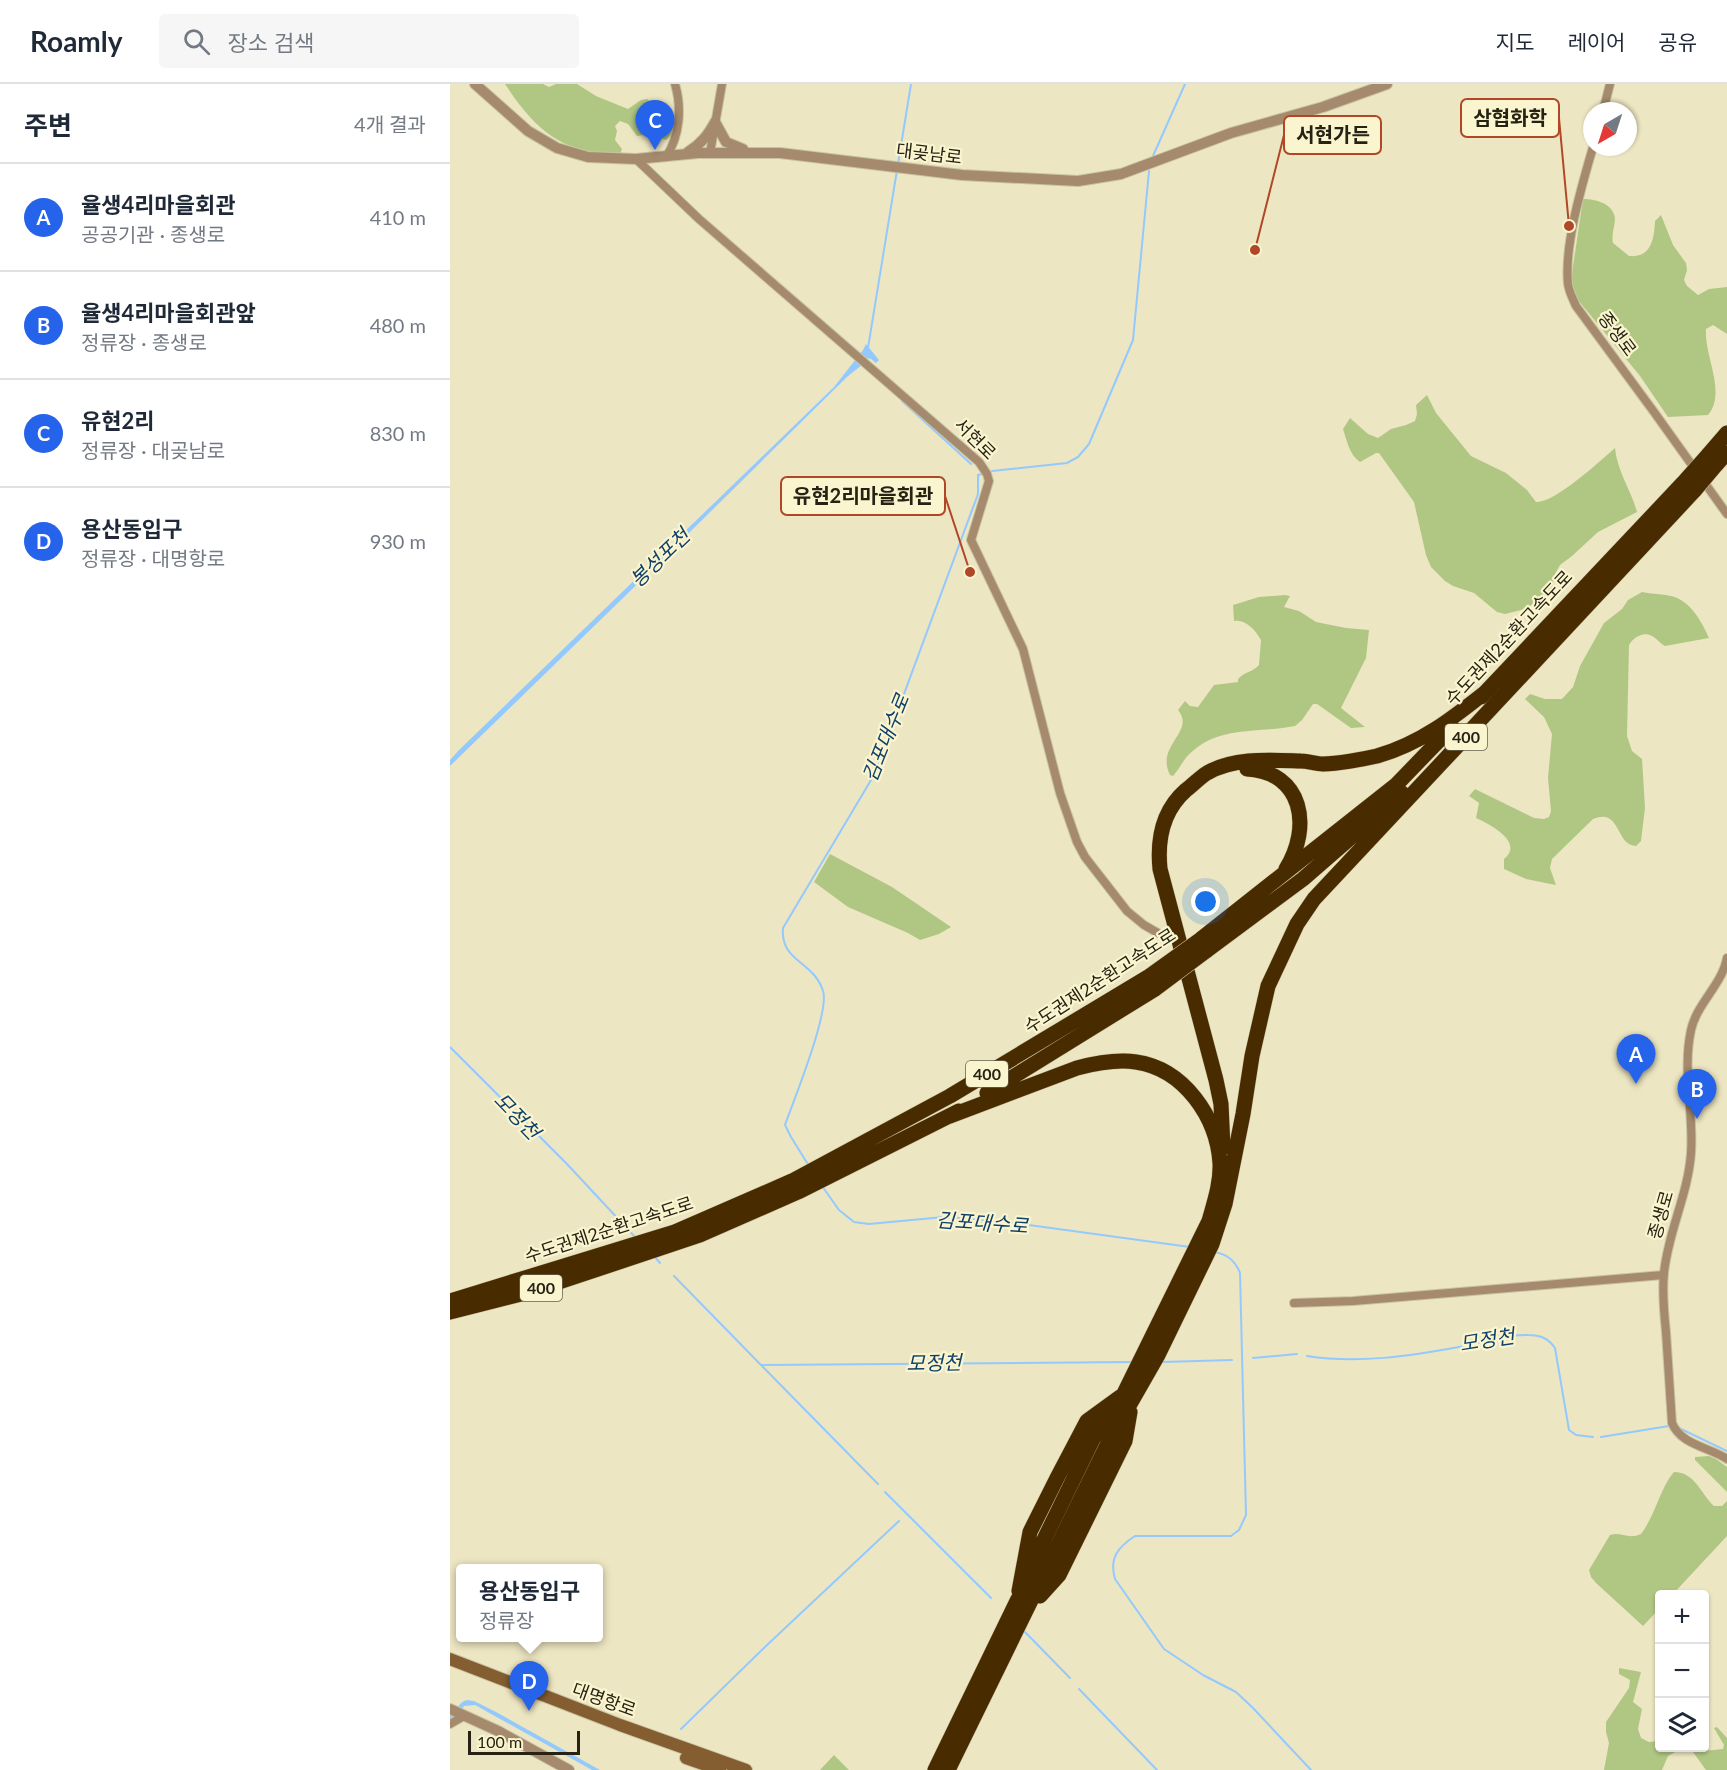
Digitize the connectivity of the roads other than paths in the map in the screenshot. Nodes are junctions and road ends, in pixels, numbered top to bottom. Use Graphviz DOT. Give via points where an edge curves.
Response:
graph roads {
  1 [pos="475,84"];
  2 [pos="675,84"];
  3 [pos="722,84"];
  4 [pos="1387,84"];
  5 [pos="1610,84"];
  6 [pos="1605,102"];
  7 [pos="715,122"];
  8 [pos="753,152"];
  9 [pos="710,153"];
  10 [pos="683,155"];
  11 [pos="1590,156"];
  12 [pos="666,157"];
  13 [pos="636,159"];
  14 [pos="1727,433"];
  15 [pos="1727,453"];
  16 [pos="1712,460"];
  17 [pos="1689,486"];
  18 [pos="1727,514"];
  19 [pos="1486,691"];
  20 [pos="1463,740"];
  21 [pos="1251,899"];
  22 [pos="1158,933"];
  23 [pos="1204,945"];
  24 [pos="1727,958"];
  25 [pos="1151,983"];
  26 [pos="950,1116"];
  27 [pos="1226,1169"];
  28 [pos="826,1170"];
  29 [pos="627,1254"];
  30 [pos="1664,1275"];
  31 [pos="1189,1279"];
  32 [pos="450,1300"];
  33 [pos="1294,1304"];
  34 [pos="450,1312"];
  35 [pos="1127,1395"];
  36 [pos="1727,1459"];
  37 [pos="1022,1605"];
  38 [pos="450,1659"];
  39 [pos="450,1667"];
  40 [pos="451,1709"];
  41 [pos="463,1715"];
  42 [pos="450,1724"];
  43 [pos="569,1770"];
  44 [pos="720,1770"];
  45 [pos="746,1770"];
  46 [pos="935,1770"];
  47 [pos="948,1770"];
  1 -- 13 [label="street, 대곶남로" via="528,131 557,148 588,157"];
  2 -- 12 [label="street" via="679,117 673,147"];
  3 -- 7 [label="street"];
  4 -- 8 [label="street, 대곶남로" via="1098,179 1061,181 962,175"];
  5 -- 6 [label="street"];
  7 -- 8 [label="street" via="726,142"];
  7 -- 9 [label="street"];
  7 -- 10 [label="street" via="698,147"];
  8 -- 9 [label="street, 대곶남로"];
  9 -- 10 [label="street, 대곶남로"];
  10 -- 12 [label="street, 대곶남로"];
  11 -- 18 [label="street, 종생로" via="1572,234 1570,294"];
  12 -- 13 [label="street, 대곶남로"];
  13 -- 22 [label="street, 서현로" via="699,219 979,462 987,474 987,490 971,540 1026,659 1071,828 1085,857 1127,911"];
  14 -- 16 [label="highway, 수도권제2순환고속도로 / 400"];
  15 -- 16 [label="highway, 수도권제2순환고속도로 / 400"];
  16 -- 17 [label="highway, 수도권제2순환고속도로 / 400, bridge"];
  17 -- 19 [label="highway, 수도권제2순환고속도로 / 400"];
  17 -- 20 [label="highway, 수도권제2순환고속도로 / 400"];
  19 -- 21 [label="highway, 수도권제2순환고속도로 / 400" via="1396,785"];
  19 -- 27 [label="highway" via="1442,726 1378,756 1324,764 1255,761 1207,773 1181,795 1164,820 1159,836 1160,869 1221,1104"];
  20 -- 23 [label="highway, 수도권제2순환고속도로 / 400" via="1303,879"];
  20 -- 27 [label="highway" via="1331,880 1297,924 1268,986"];
  21 -- 23 [label="highway, 수도권제2순환고속도로 / 400"];
  21 -- 27 [label="highway" via="1282,874 1297,848 1301,823 1285,783 1274,774 1244,769 1210,781 1185,804 1170,831 1165,863 1227,1095"];
  23 -- 25 [label="highway, 수도권제2순환고속도로 / 400, bridge"];
  24 -- 30 [label="street, 종생로" via="1719,981 1698,1012 1689,1041 1691,1156"];
  25 -- 26 [label="highway, 수도권제2순환고속도로 / 400"];
  25 -- 28 [label="highway, 수도권제2순환고속도로 / 400"];
  26 -- 27 [label="highway" via="1099,1062 1151,1065 1173,1077 1200,1104"];
  26 -- 28 [label="highway, 수도권제2순환고속도로 / 400"];
  27 -- 31 [label="highway" via="1207,1241"];
  28 -- 29 [label="highway, 수도권제2순환고속도로 / 400" via="666,1241"];
  29 -- 32 [label="highway, 수도권제2순환고속도로 / 400"];
  29 -- 34 [label="highway, 수도권제2순환고속도로 / 400" via="529,1292"];
  30 -- 33 [label="street"];
  30 -- 36 [label="street, 종생로" via="1672,1423 1684,1439"];
  31 -- 35 [label="highway" via="1147,1349"];
  31 -- 35 [label="highway" via="1163,1346 1143,1383"];
  35 -- 37 [label="highway"];
  35 -- 37 [label="highway" via="1125,1441 1059,1575"];
  35 -- 37 [label="highway" via="1088,1421 1052,1488 1030,1532"];
  37 -- 46 [label="highway"];
  37 -- 47 [label="highway"];
  38 -- 45 [label="main road, 대명항로"];
  39 -- 44 [label="main road, 대명항로"];
  40 -- 41 [label="street"];
  41 -- 42 [label="street"];
  41 -- 43 [label="street"];
}
